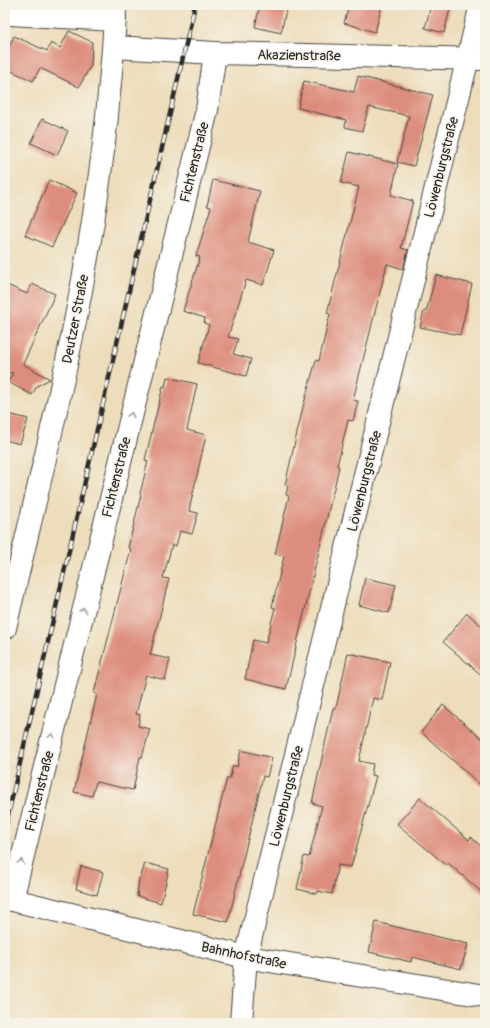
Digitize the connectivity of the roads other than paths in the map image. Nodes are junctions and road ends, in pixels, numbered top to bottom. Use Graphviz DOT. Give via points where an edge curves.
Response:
graph roads {
  1 [pos="481,5"];
  2 [pos="5,11"];
  3 [pos="115,12"];
  4 [pos="114,47"];
  5 [pos="215,53"];
  6 [pos="476,59"];
  7 [pos="5,628"];
  8 [pos="8,899"];
  9 [pos="246,957"];
  10 [pos="485,996"];
  11 [pos="241,1023"];
  1 -- 6 [label="street, Löwenburgstraße"];
  2 -- 3 [label="street" via="10,14"];
  3 -- 4 [label="street, Deutzer Straße"];
  4 -- 5 [label="street, Akazienstraße"];
  4 -- 7 [label="street, Deutzer Straße" via="100,177 81,294"];
  5 -- 6 [label="street, Akazienstraße"];
  8 -- 5 [label="street, Fichtenstraße, one-way" via="207,110"];
  6 -- 9 [label="street, Löwenburgstraße"];
  8 -- 9 [label="street, Bahnhofstraße"];
  9 -- 10 [label="street, Bahnhofstraße"];
  9 -- 11 [label="street, Löwenburgstraße"];
}
